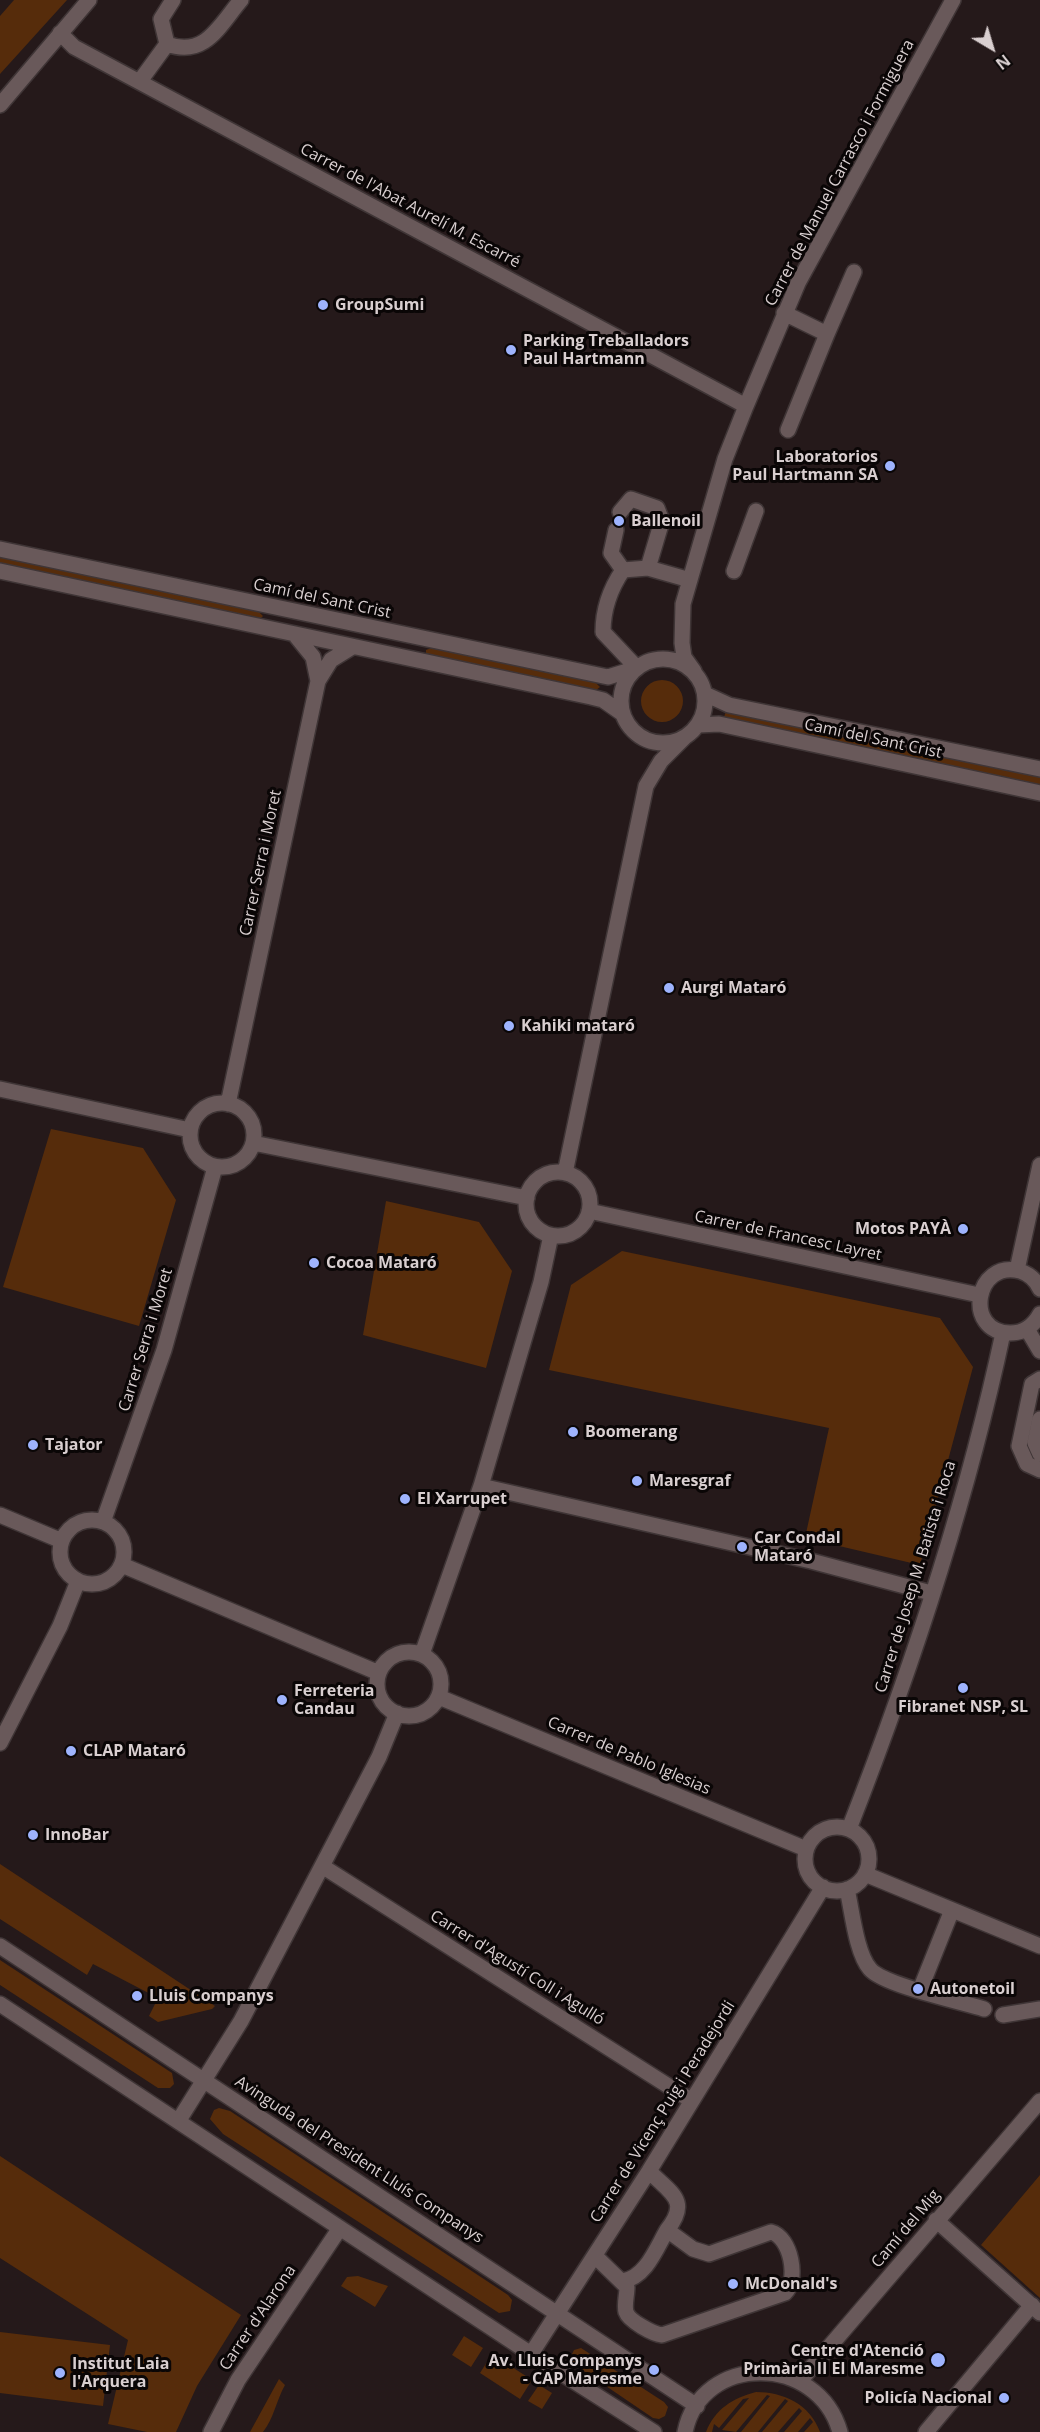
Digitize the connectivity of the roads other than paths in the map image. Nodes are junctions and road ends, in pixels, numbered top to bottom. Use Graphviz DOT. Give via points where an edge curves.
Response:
graph roads {
  1 [pos="89,0"];
  2 [pos="173,0"];
  3 [pos="241,0"];
  4 [pos="953,0"];
  5 [pos="60,33"];
  6 [pos="167,44"];
  7 [pos="140,81"];
  8 [pos="0,105"];
  9 [pos="854,272"];
  10 [pos="784,313"];
  11 [pos="827,334"];
  12 [pos="746,406"];
  13 [pos="788,430"];
  14 [pos="756,511"];
  15 [pos="620,512"];
  16 [pos="616,530"];
  17 [pos="0,549"];
  18 [pos="648,568"];
  19 [pos="623,570"];
  20 [pos="0,571"];
  21 [pos="734,571"];
  22 [pos="690,580"];
  23 [pos="296,636"];
  24 [pos="352,647"];
  25 [pos="637,668"];
  26 [pos="694,672"];
  27 [pos="318,681"];
  28 [pos="705,694"];
  29 [pos="623,714"];
  30 [pos="698,725"];
  31 [pos="685,737"];
  32 [pos="1040,769"];
  33 [pos="1040,793"];
  34 [pos="0,1089"];
  35 [pos="228,1104"];
  36 [pos="190,1130"];
  37 [pos="253,1143"];
  38 [pos="1040,1165"];
  39 [pos="214,1167"];
  40 [pos="565,1173"];
  41 [pos="527,1198"];
  42 [pos="589,1211"];
  43 [pos="551,1235"];
  44 [pos="1017,1270"];
  45 [pos="1040,1289"];
  46 [pos="979,1295"];
  47 [pos="1040,1314"];
  48 [pos="1027,1329"];
  49 [pos="1004,1333"];
  50 [pos="1040,1351"];
  51 [pos="1040,1378"];
  52 [pos="1040,1419"];
  53 [pos="1040,1454"];
  54 [pos="1040,1470"];
  55 [pos="481,1485"];
  56 [pos="0,1515"];
  57 [pos="103,1522"];
  58 [pos="62,1541"];
  59 [pos="122,1565"];
  60 [pos="78,1581"];
  61 [pos="931,1593"];
  62 [pos="422,1654"];
  63 [pos="379,1673"];
  64 [pos="439,1697"];
  65 [pos="397,1713"];
  66 [pos="0,1743"];
  67 [pos="849,1829"];
  68 [pos="806,1849"];
  69 [pos="322,1866"];
  70 [pos="865,1874"];
  71 [pos="823,1887"];
  72 [pos="847,1889"];
  73 [pos="952,1910"];
  74 [pos="0,1946"];
  75 [pos="1040,1946"];
  76 [pos="920,1990"];
  77 [pos="0,2004"];
  78 [pos="984,2009"];
  79 [pos="1040,2009"];
  80 [pos="1002,2015"];
  81 [pos="205,2080"];
  82 [pos="692,2101"];
  83 [pos="1040,2101"];
  84 [pos="179,2120"];
  85 [pos="649,2171"];
  86 [pos="936,2220"];
  87 [pos="340,2228"];
  88 [pos="667,2230"];
  89 [pos="595,2256"];
  90 [pos="623,2282"];
  91 [pos="1036,2309"];
  92 [pos="554,2318"];
  93 [pos="531,2354"];
  94 [pos="800,2381"];
  95 [pos="697,2406"];
  96 [pos="212,2432"];
  97 [pos="654,2432"];
  98 [pos="685,2432"];
  99 [pos="840,2432"];
  100 [pos="926,2432"];
  1 -- 5 [label="street"];
  2 -- 6 [label="street" via="161,19"];
  3 -- 6 [label="street" via="206,41 187,48"];
  4 -- 10 [label="street, Carrer de Manuel Carrasco i Formiguera"];
  5 -- 7 [label="street, Carrer de l'Abat Aurelí M. Escarré" via="74,47"];
  5 -- 8 [label="street"];
  6 -- 7 [label="street"];
  7 -- 12 [label="street, Carrer de l'Abat Aurelí M. Escarré"];
  9 -- 11 [label="street"];
  10 -- 11 [label="street"];
  10 -- 12 [label="street, Carrer de Manuel Carrasco i Formiguera"];
  11 -- 13 [label="street"];
  12 -- 22 [label="street, Carrer de Manuel Carrasco i Formiguera" via="725,459"];
  14 -- 21 [label="street"];
  15 -- 18 [label="street" via="631,499 657,508 662,521"];
  16 -- 19 [label="street" via="611,553"];
  17 -- 25 [label="street, Camí del Sant Crist" via="591,675 619,675"];
  18 -- 19 [label="street"];
  18 -- 22 [label="street"];
  19 -- 25 [label="street" via="613,584 603,617 603,632"];
  20 -- 23 [label="street"];
  22 -- 26 [label="street, Carrer de Manuel Carrasco i Formiguera" via="683,604 682,643 684,657"];
  23 -- 24 [label="street"];
  23 -- 27 [label="street, Carrer Serra i Moret" via="313,657"];
  24 -- 27 [label="street" via="331,660"];
  24 -- 29 [label="street" via="603,700"];
  25 -- 26 [label="street" via="662,658 685,664"];
  25 -- 29 [label="street" via="622,689"];
  26 -- 28 [label="street"];
  27 -- 35 [label="street, Carrer Serra i Moret"];
  28 -- 30 [label="street" via="706,705"];
  28 -- 32 [label="street, Camí del Sant Crist" via="729,705"];
  29 -- 31 [label="street" via="628,726 646,740 666,744"];
  30 -- 31 [label="street"];
  30 -- 33 [label="street, Camí del Sant Crist" via="719,724"];
  31 -- 40 [label="street" via="661,761 646,786"];
  34 -- 36 [label="street"];
  35 -- 36 [label="street" via="204,1109"];
  35 -- 37 [label="street" via="246,1114 254,1132"];
  36 -- 39 [label="street" via="195,1153"];
  37 -- 39 [label="street" via="243,1160"];
  37 -- 41 [label="street"];
  38 -- 44 [label="street"];
  39 -- 57 [label="street, Carrer Serra i Moret" via="164,1350"];
  40 -- 41 [label="street" via="555,1172 537,1180"];
  40 -- 42 [label="street" via="585,1187"];
  41 -- 43 [label="street" via="526,1208 534,1226"];
  42 -- 43 [label="street" via="575,1231 564,1236"];
  42 -- 46 [label="street, Carrer de Francesc Layret"];
  43 -- 55 [label="street" via="541,1282"];
  44 -- 45 [label="street" via="1032,1278"];
  44 -- 46 [label="street" via="989,1278"];
  46 -- 49 [label="street" via="984,1319"];
  47 -- 48 [label="street"];
  48 -- 49 [label="street"];
  48 -- 50 [label="street"];
  49 -- 61 [label="street, Carrer de Josep M. Batista i Roca" via="966,1481"];
  51 -- 54 [label="street" via="1032,1384 1019,1446 1027,1464"];
  52 -- 53 [label="street" via="1035,1443"];
  55 -- 61 [label="street" via="811,1561"];
  55 -- 62 [label="street"];
  56 -- 58 [label="street"];
  57 -- 58 [label="street" via="79,1523"];
  57 -- 59 [label="street" via="119,1535 123,1544"];
  58 -- 60 [label="street" via="61,1560 70,1576"];
  59 -- 60 [label="street" via="116,1574 99,1584"];
  59 -- 63 [label="street"];
  60 -- 66 [label="street" via="60,1626"];
  61 -- 67 [label="street, Carrer de Josep M. Batista i Roca" via="918,1640"];
  62 -- 63 [label="street" via="396,1655"];
  62 -- 64 [label="street" via="437,1667"];
  63 -- 65 [label="street" via="377,1683 382,1701"];
  64 -- 65 [label="street" via="426,1712 406,1716"];
  64 -- 68 [label="street, Carrer de Pablo Iglesias"];
  65 -- 69 [label="street"];
  67 -- 68 [label="street" via="823,1829"];
  67 -- 70 [label="street" via="865,1843 869,1853"];
  68 -- 71 [label="street" via="806,1867"];
  69 -- 81 [label="street" via="241,2021"];
  69 -- 82 [label="street, Carrer d'Agustí Coll i Agulló"];
  70 -- 72 [label="street"];
  70 -- 73 [label="street"];
  71 -- 72 [label="street"];
  71 -- 82 [label="street, Carrer de Vicenç Puig i Peradejordi"];
  72 -- 76 [label="street" via="862,1956 871,1971"];
  73 -- 75 [label="street"];
  73 -- 76 [label="street"];
  74 -- 81 [label="street, Avinguda del President Lluís Companys"];
  76 -- 78 [label="street"];
  77 -- 84 [label="street"];
  79 -- 80 [label="street"];
  81 -- 84 [label="street"];
  81 -- 92 [label="street, Avinguda del President Lluís Companys"];
  82 -- 85 [label="street, Carrer de Vicenç Puig i Peradejordi"];
  83 -- 86 [label="street, Camí del Mig"];
  84 -- 87 [label="street"];
  85 -- 88 [label="street" via="679,2202 680,2210"];
  85 -- 89 [label="street, Carrer de Vicenç Puig i Peradejordi"];
  86 -- 91 [label="street"];
  86 -- 94 [label="street, Camí del Mig"];
  87 -- 93 [label="street"];
  87 -- 96 [label="street, Carrer d'Alarona" via="238,2380"];
  88 -- 90 [label="street" via="641,2273"];
  88 -- 90 [label="street" via="709,2254 777,2233 784,2241 794,2273 791,2287 784,2293 662,2335 625,2311 627,2294"];
  89 -- 90 [label="street"];
  89 -- 92 [label="street, Carrer de Vicenç Puig i Peradejordi"];
  91 -- 100 [label="street"];
  92 -- 93 [label="street, Carrer de Vicenç Puig i Peradejordi"];
  92 -- 95 [label="street, Avinguda del President Lluís Companys"];
  93 -- 97 [label="street"];
  94 -- 95 [label="street" via="755,2372 713,2389"];
  94 -- 99 [label="street" via="822,2397"];
  95 -- 98 [label="street"];
}
